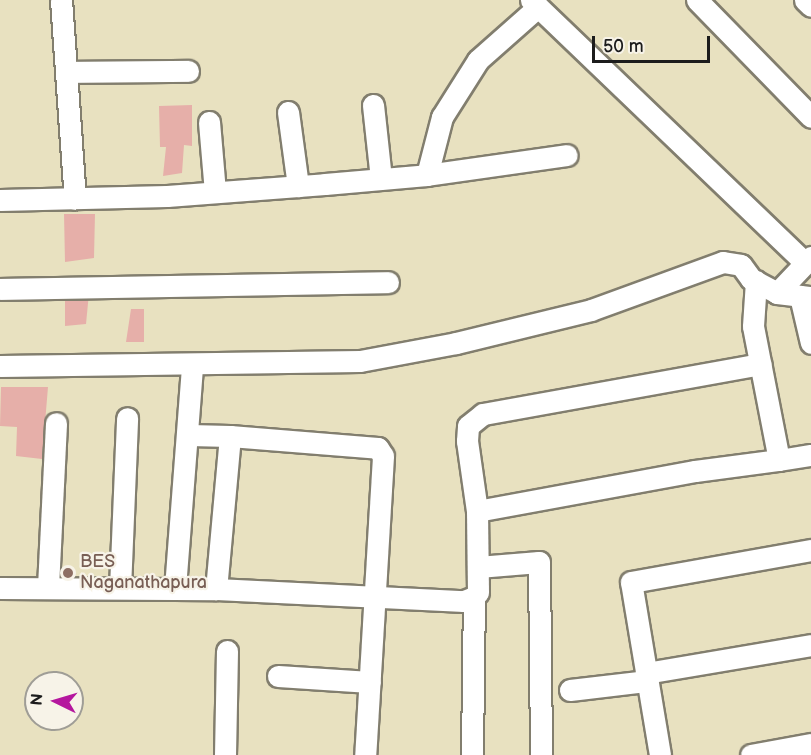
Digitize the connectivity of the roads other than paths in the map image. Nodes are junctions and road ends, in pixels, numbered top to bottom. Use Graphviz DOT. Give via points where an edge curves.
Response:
graph roads {
  1 [pos="61,0"];
  2 [pos="697,0"];
  3 [pos="805,0"];
  4 [pos="534,3"];
  5 [pos="811,6"];
  6 [pos="188,70"];
  7 [pos="68,72"];
  8 [pos="374,105"];
  9 [pos="288,112"];
  10 [pos="811,117"];
  11 [pos="209,122"];
  12 [pos="567,155"];
  13 [pos="428,175"];
  14 [pos="381,179"];
  15 [pos="298,186"];
  16 [pos="215,192"];
  17 [pos="75,199"];
  18 [pos="0,200"];
  19 [pos="808,260"];
  20 [pos="756,281"];
  21 [pos="388,282"];
  22 [pos="0,289"];
  23 [pos="777,293"];
  24 [pos="805,296"];
  25 [pos="811,343"];
  26 [pos="761,364"];
  27 [pos="192,365"];
  28 [pos="0,366"];
  29 [pos="128,418"];
  30 [pos="56,423"];
  31 [pos="189,435"];
  32 [pos="230,436"];
  33 [pos="811,455"];
  34 [pos="779,460"];
  35 [pos="477,512"];
  36 [pos="811,550"];
  37 [pos="478,567"];
  38 [pos="0,588"];
  39 [pos="48,588"];
  40 [pos="120,588"];
  41 [pos="175,588"];
  42 [pos="216,589"];
  43 [pos="474,597"];
  44 [pos="374,598"];
  45 [pos="811,645"];
  46 [pos="227,651"];
  47 [pos="278,676"];
  48 [pos="647,677"];
  49 [pos="370,682"];
  50 [pos="570,690"];
  51 [pos="811,744"];
  52 [pos="225,755"];
  53 [pos="365,755"];
  54 [pos="472,755"];
  55 [pos="541,755"];
  56 [pos="660,755"];
  57 [pos="751,755"];
  1 -- 7 [label="street"];
  2 -- 10 [label="street"];
  3 -- 5 [label="street"];
  4 -- 13 [label="street" via="478,60 442,117"];
  4 -- 19 [label="street"];
  6 -- 7 [label="street"];
  7 -- 17 [label="street"];
  8 -- 14 [label="street"];
  9 -- 15 [label="street"];
  11 -- 16 [label="street"];
  12 -- 13 [label="street"];
  13 -- 14 [label="street"];
  14 -- 15 [label="street"];
  15 -- 16 [label="street"];
  16 -- 17 [label="street"];
  17 -- 18 [label="street"];
  19 -- 23 [label="street"];
  20 -- 23 [label="street"];
  20 -- 26 [label="street" via="753,326"];
  20 -- 27 [label="street" via="741,266 723,262 591,309 445,345 360,361"];
  21 -- 22 [label="street"];
  23 -- 24 [label="street"];
  24 -- 25 [label="street"];
  26 -- 34 [label="street"];
  26 -- 35 [label="street" via="483,414 468,426 467,441"];
  27 -- 28 [label="street"];
  27 -- 31 [label="street"];
  29 -- 40 [label="street"];
  30 -- 39 [label="street"];
  31 -- 32 [label="street"];
  31 -- 41 [label="street"];
  32 -- 42 [label="street"];
  32 -- 44 [label="street" via="378,448 384,468"];
  33 -- 34 [label="street"];
  34 -- 35 [label="street" via="695,471"];
  35 -- 37 [label="street" via="474,519"];
  36 -- 48 [label="street" via="632,582"];
  37 -- 43 [label="street" via="478,592"];
  37 -- 55 [label="street" via="539,562"];
  38 -- 39 [label="street"];
  39 -- 40 [label="street"];
  40 -- 41 [label="street"];
  41 -- 42 [label="street"];
  42 -- 44 [label="street"];
  43 -- 44 [label="street" via="464,601"];
  43 -- 54 [label="street"];
  44 -- 49 [label="street"];
  45 -- 48 [label="street"];
  46 -- 52 [label="street"];
  47 -- 49 [label="street"];
  48 -- 50 [label="street"];
  48 -- 56 [label="street"];
  49 -- 53 [label="street"];
  51 -- 57 [label="street"];
}
